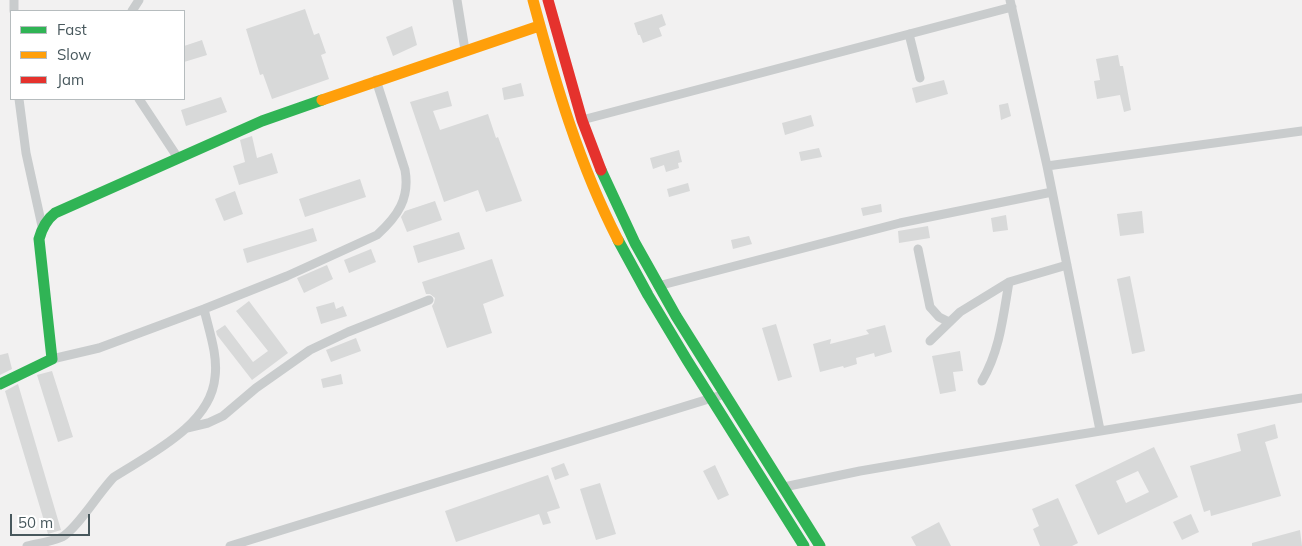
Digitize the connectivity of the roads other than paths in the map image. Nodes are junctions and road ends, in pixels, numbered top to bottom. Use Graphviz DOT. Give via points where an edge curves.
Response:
graph roads {
  1 [pos="457,0"];
  2 [pos="533,0"];
  3 [pos="548,0"];
  4 [pos="1011,4"];
  5 [pos="539,26"];
  6 [pos="909,34"];
  7 [pos="465,50"];
  8 [pos="920,78"];
  9 [pos="376,80"];
  10 [pos="19,100"];
  11 [pos="140,100"];
  12 [pos="582,120"];
  13 [pos="1302,131"];
  14 [pos="178,158"];
  15 [pos="1047,166"];
  16 [pos="1052,192"];
  17 [pos="42,226"];
  18 [pos="918,249"];
  19 [pos="1067,265"];
  20 [pos="1009,282"];
  21 [pos="658,286"];
  22 [pos="429,300"];
  23 [pos="204,309"];
  24 [pos="948,322"];
  25 [pos="930,341"];
  26 [pos="52,359"];
  27 [pos="982,381"];
  28 [pos="0,384"];
  29 [pos="725,394"];
  30 [pos="1302,398"];
  31 [pos="712,399"];
  32 [pos="187,428"];
  33 [pos="1100,430"];
  34 [pos="784,487"];
  35 [pos="27,546"];
  36 [pos="230,546"];
  37 [pos="804,546"];
  38 [pos="820,546"];
  1 -- 7 [label="street"];
  2 -- 5 [label="main road"];
  3 -- 12 [label="main road"];
  4 -- 6 [label="street"];
  4 -- 15 [label="street"];
  5 -- 7 [label="main road"];
  5 -- 31 [label="main road" via="569,124 612,229 636,275"];
  6 -- 8 [label="street"];
  6 -- 12 [label="street"];
  7 -- 9 [label="main road"];
  9 -- 14 [label="main road" via="262,121"];
  9 -- 23 [label="street" via="407,184 405,198 388,225 377,234 287,276"];
  10 -- 17 [label="street" via="26,153"];
  11 -- 14 [label="street"];
  12 -- 21 [label="main road" via="619,210"];
  13 -- 15 [label="street"];
  14 -- 17 [label="main road" via="55,213"];
  15 -- 16 [label="street"];
  16 -- 19 [label="street"];
  16 -- 21 [label="street" via="900,223"];
  17 -- 26 [label="main road" via="39,239"];
  18 -- 24 [label="street" via="930,307"];
  19 -- 20 [label="street"];
  19 -- 33 [label="street"];
  20 -- 24 [label="street"];
  20 -- 27 [label="street" via="1000,335"];
  21 -- 29 [label="main road"];
  22 -- 32 [label="street" via="310,350 223,416"];
  23 -- 26 [label="street" via="99,348"];
  23 -- 32 [label="street" via="215,356 216,377 206,406"];
  24 -- 25 [label="street"];
  26 -- 28 [label="main road"];
  29 -- 31 [label="street"];
  29 -- 34 [label="main road"];
  30 -- 33 [label="street"];
  31 -- 36 [label="street"];
  31 -- 37 [label="main road"];
  32 -- 35 [label="street" via="114,478 62,537"];
  33 -- 34 [label="street"];
  34 -- 38 [label="main road"];
}
